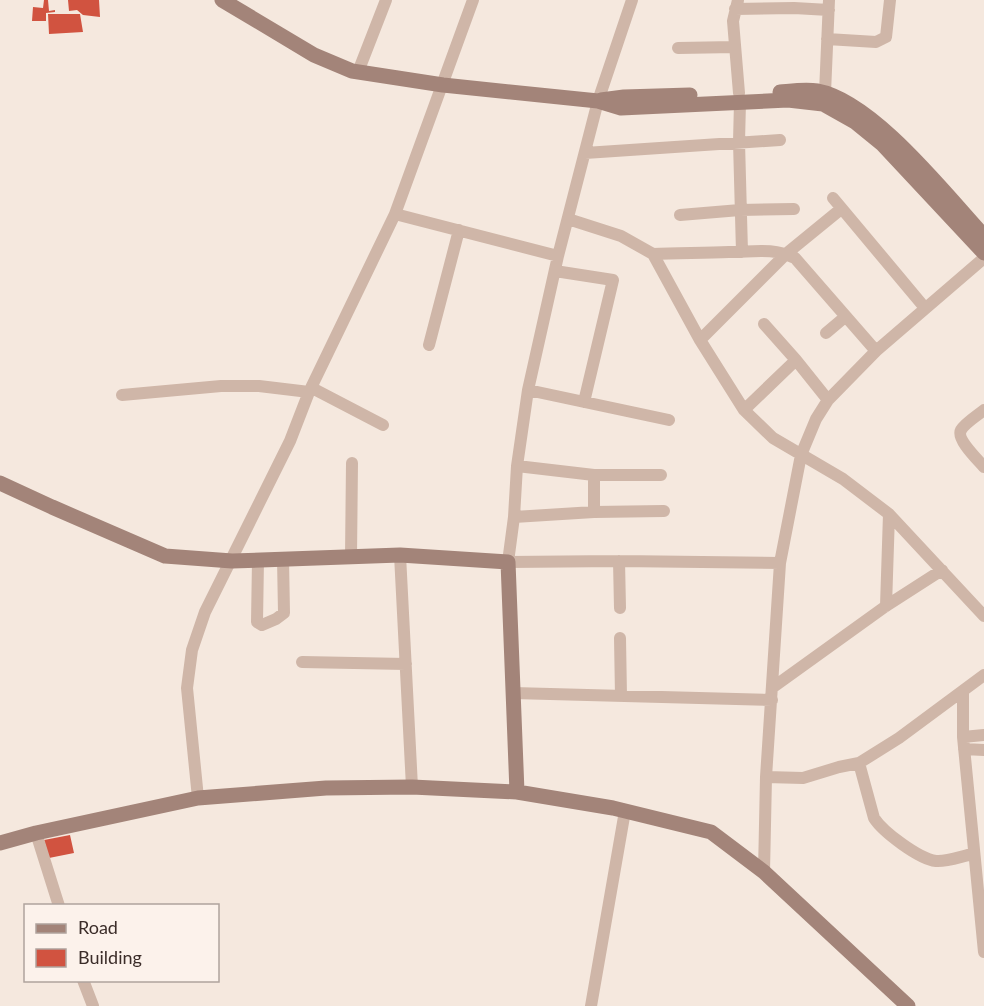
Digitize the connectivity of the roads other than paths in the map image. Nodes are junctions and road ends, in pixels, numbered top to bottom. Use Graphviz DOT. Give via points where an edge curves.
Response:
graph roads {
  1 [pos="222,0"];
  2 [pos="386,0"];
  3 [pos="473,0"];
  4 [pos="632,0"];
  5 [pos="890,0"];
  6 [pos="736,4"];
  7 [pos="829,5"];
  8 [pos="827,39"];
  9 [pos="735,47"];
  10 [pos="678,48"];
  11 [pos="358,72"];
  12 [pos="443,85"];
  13 [pos="825,93"];
  14 [pos="740,98"];
  15 [pos="598,101"];
  16 [pos="865,122"];
  17 [pos="780,140"];
  18 [pos="739,142"];
  19 [pos="585,153"];
  20 [pos="833,198"];
  21 [pos="794,209"];
  22 [pos="841,209"];
  23 [pos="740,210"];
  24 [pos="395,214"];
  25 [pos="680,215"];
  26 [pos="568,219"];
  27 [pos="459,230"];
  28 [pos="984,237"];
  29 [pos="741,252"];
  30 [pos="984,253"];
  31 [pos="653,254"];
  32 [pos="786,254"];
  33 [pos="558,256"];
  34 [pos="984,258"];
  35 [pos="555,271"];
  36 [pos="925,308"];
  37 [pos="844,316"];
  38 [pos="764,324"];
  39 [pos="826,333"];
  40 [pos="700,340"];
  41 [pos="429,345"];
  42 [pos="876,351"];
  43 [pos="796,360"];
  44 [pos="311,390"];
  45 [pos="528,390"];
  46 [pos="122,395"];
  47 [pos="828,400"];
  48 [pos="584,402"];
  49 [pos="744,410"];
  50 [pos="984,410"];
  51 [pos="669,420"];
  52 [pos="383,425"];
  53 [pos="801,455"];
  54 [pos="352,463"];
  55 [pos="517,466"];
  56 [pos="984,467"];
  57 [pos="594,475"];
  58 [pos="661,475"];
  59 [pos="0,483"];
  60 [pos="594,512"];
  61 [pos="664,512"];
  62 [pos="889,514"];
  63 [pos="514,517"];
  64 [pos="400,555"];
  65 [pos="351,556"];
  66 [pos="283,559"];
  67 [pos="258,560"];
  68 [pos="232,561"];
  69 [pos="619,561"];
  70 [pos="508,562"];
  71 [pos="780,563"];
  72 [pos="942,570"];
  73 [pos="886,606"];
  74 [pos="620,608"];
  75 [pos="984,615"];
  76 [pos="620,638"];
  77 [pos="302,662"];
  78 [pos="406,664"];
  79 [pos="984,675"];
  80 [pos="963,692"];
  81 [pos="513,693"];
  82 [pos="772,694"];
  83 [pos="621,696"];
  84 [pos="984,735"];
  85 [pos="963,743"];
  86 [pos="984,750"];
  87 [pos="859,764"];
  88 [pos="766,777"];
  89 [pos="412,787"];
  90 [pos="517,792"];
  91 [pos="198,798"];
  92 [pos="625,811"];
  93 [pos="36,833"];
  94 [pos="0,843"];
  95 [pos="973,854"];
  96 [pos="764,872"];
  97 [pos="58,904"];
  98 [pos="984,952"];
  99 [pos="83,982"];
  100 [pos="93,1006"];
  101 [pos="591,1006"];
  102 [pos="908,1006"];
  1 -- 11 [label="street" via="314,55"];
  2 -- 11 [label="street"];
  3 -- 12 [label="street"];
  4 -- 15 [label="street"];
  5 -- 8 [label="street" via="886,37 882,40"];
  6 -- 7 [label="street" via="794,8"];
  6 -- 9 [label="street"];
  7 -- 8 [label="street"];
  8 -- 13 [label="street"];
  9 -- 10 [label="street"];
  9 -- 14 [label="street"];
  11 -- 12 [label="street"];
  12 -- 15 [label="street"];
  12 -- 24 [label="street"];
  13 -- 14 [label="street" via="816,90"];
  13 -- 16 [label="street"];
  14 -- 15 [label="street" via="621,108"];
  14 -- 16 [label="street" via="823,104"];
  14 -- 18 [label="street"];
  15 -- 19 [label="street"];
  16 -- 28 [label="street" via="894,139"];
  16 -- 30 [label="street"];
  17 -- 18 [label="street"];
  18 -- 19 [label="street"];
  18 -- 23 [label="street"];
  19 -- 26 [label="street"];
  20 -- 22 [label="street"];
  21 -- 23 [label="street"];
  22 -- 32 [label="street"];
  22 -- 36 [label="street"];
  23 -- 25 [label="street"];
  23 -- 29 [label="street"];
  24 -- 27 [label="street"];
  24 -- 44 [label="street"];
  26 -- 31 [label="street" via="621,236"];
  26 -- 33 [label="street"];
  27 -- 33 [label="street"];
  27 -- 41 [label="street"];
  29 -- 31 [label="street"];
  29 -- 32 [label="street" via="774,250"];
  31 -- 40 [label="street"];
  32 -- 37 [label="street" via="795,258"];
  32 -- 40 [label="street"];
  33 -- 35 [label="street"];
  34 -- 36 [label="street"];
  35 -- 45 [label="street"];
  35 -- 48 [label="street" via="613,280"];
  36 -- 42 [label="street"];
  37 -- 39 [label="street"];
  37 -- 42 [label="street"];
  38 -- 43 [label="street"];
  40 -- 49 [label="street"];
  42 -- 47 [label="street"];
  43 -- 47 [label="street"];
  43 -- 49 [label="street"];
  44 -- 46 [label="street" via="221,386"];
  44 -- 52 [label="street"];
  44 -- 68 [label="street" via="291,441"];
  45 -- 48 [label="street"];
  45 -- 55 [label="street"];
  47 -- 53 [label="street"];
  48 -- 51 [label="street"];
  49 -- 53 [label="street" via="773,438"];
  50 -- 56 [label="street" via="960,435"];
  53 -- 62 [label="street" via="843,479"];
  53 -- 71 [label="street"];
  54 -- 65 [label="street"];
  55 -- 57 [label="street"];
  55 -- 63 [label="street"];
  57 -- 58 [label="street"];
  57 -- 60 [label="street"];
  59 -- 68 [label="street" via="165,556"];
  60 -- 61 [label="street"];
  60 -- 63 [label="street"];
  62 -- 72 [label="street"];
  62 -- 73 [label="street"];
  63 -- 70 [label="street"];
  64 -- 65 [label="street"];
  64 -- 70 [label="street"];
  64 -- 78 [label="street"];
  65 -- 66 [label="street"];
  66 -- 67 [label="street"];
  66 -- 67 [label="street" via="284,613 262,625 257,622"];
  67 -- 68 [label="street"];
  68 -- 91 [label="street" via="205,612 192,650 187,688"];
  69 -- 70 [label="street"];
  69 -- 71 [label="street"];
  69 -- 74 [label="street"];
  70 -- 81 [label="street"];
  71 -- 82 [label="street"];
  72 -- 73 [label="street"];
  72 -- 75 [label="street"];
  73 -- 82 [label="street"];
  76 -- 83 [label="street"];
  77 -- 78 [label="street"];
  78 -- 89 [label="street"];
  79 -- 80 [label="street"];
  80 -- 85 [label="street"];
  80 -- 87 [label="street"];
  81 -- 83 [label="street"];
  81 -- 90 [label="street"];
  82 -- 83 [label="street"];
  82 -- 88 [label="street"];
  84 -- 85 [label="street"];
  85 -- 86 [label="street"];
  85 -- 95 [label="street"];
  87 -- 88 [label="street" via="803,778"];
  87 -- 95 [label="street" via="874,818 891,835 936,861"];
  88 -- 96 [label="street"];
  89 -- 90 [label="street"];
  89 -- 91 [label="street" via="326,788"];
  90 -- 92 [label="street"];
  91 -- 93 [label="street"];
  92 -- 96 [label="street" via="711,832"];
  92 -- 101 [label="street"];
  93 -- 94 [label="street"];
  93 -- 97 [label="street"];
  95 -- 98 [label="street"];
  96 -- 102 [label="street"];
  99 -- 100 [label="street"];
}
